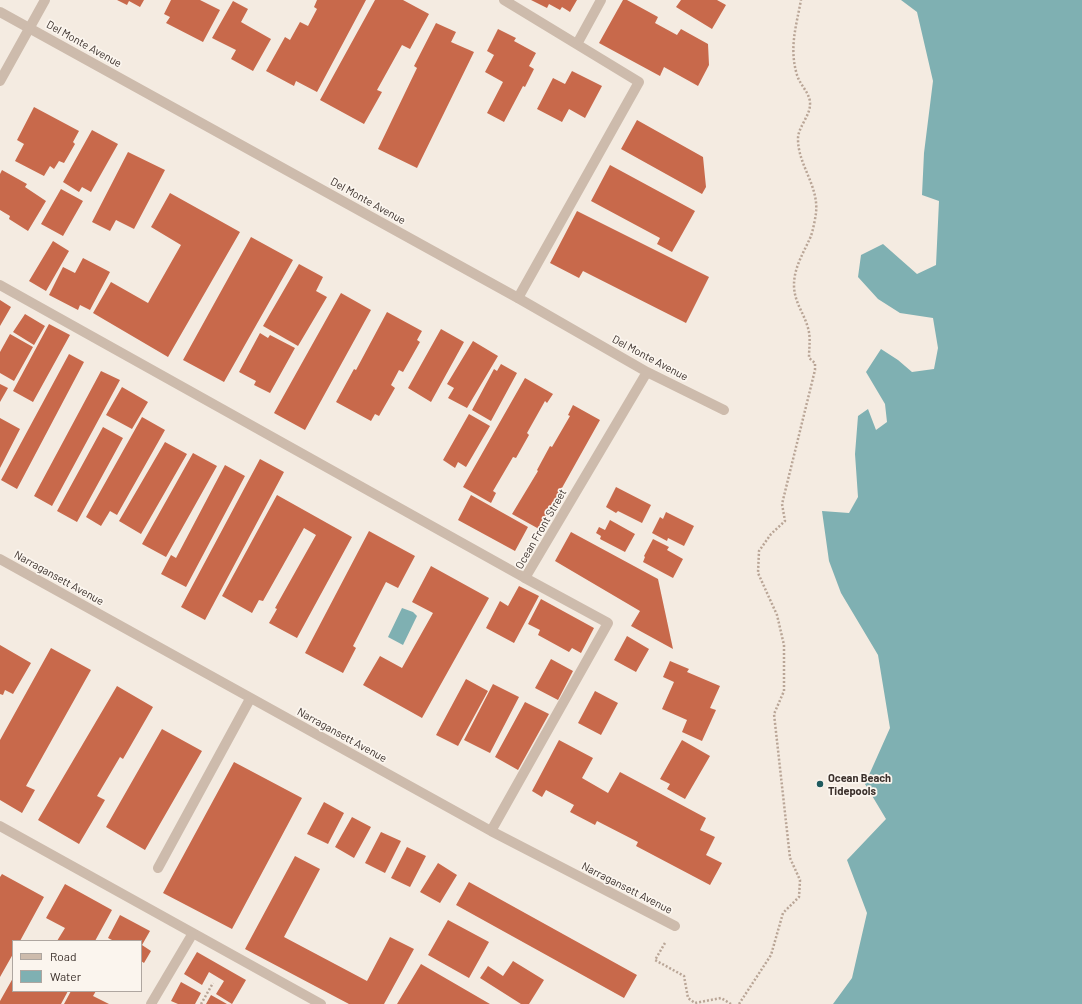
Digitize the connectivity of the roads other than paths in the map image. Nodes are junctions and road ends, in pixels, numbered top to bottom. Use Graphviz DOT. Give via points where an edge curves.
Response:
graph roads {
  1 [pos="45,0"];
  2 [pos="504,0"];
  3 [pos="601,0"];
  4 [pos="0,12"];
  5 [pos="30,27"];
  6 [pos="577,44"];
  7 [pos="0,81"];
  8 [pos="0,285"];
  9 [pos="518,298"];
  10 [pos="647,372"];
  11 [pos="724,410"];
  12 [pos="0,559"];
  13 [pos="525,578"];
  14 [pos="250,699"];
  15 [pos="0,826"];
  16 [pos="491,831"];
  17 [pos="158,868"];
  18 [pos="675,926"];
  19 [pos="193,933"];
  20 [pos="151,1004"];
  21 [pos="321,1004"];
  1 -- 5 [label="street"];
  2 -- 6 [label="street"];
  3 -- 6 [label="street"];
  4 -- 5 [label="street, Del Monte Avenue"];
  5 -- 7 [label="street"];
  5 -- 9 [label="street, Del Monte Avenue"];
  6 -- 9 [label="street" via="639,82"];
  8 -- 13 [label="street"];
  9 -- 10 [label="street, Del Monte Avenue"];
  10 -- 11 [label="street, Del Monte Avenue"];
  10 -- 13 [label="street, Ocean Front Street"];
  12 -- 14 [label="street, Narragansett Avenue"];
  13 -- 16 [label="street, Ocean Front Street" via="608,624"];
  14 -- 16 [label="street, Narragansett Avenue"];
  14 -- 17 [label="street"];
  15 -- 19 [label="street"];
  16 -- 18 [label="street, Narragansett Avenue"];
  19 -- 20 [label="street"];
  19 -- 21 [label="street"];
}
